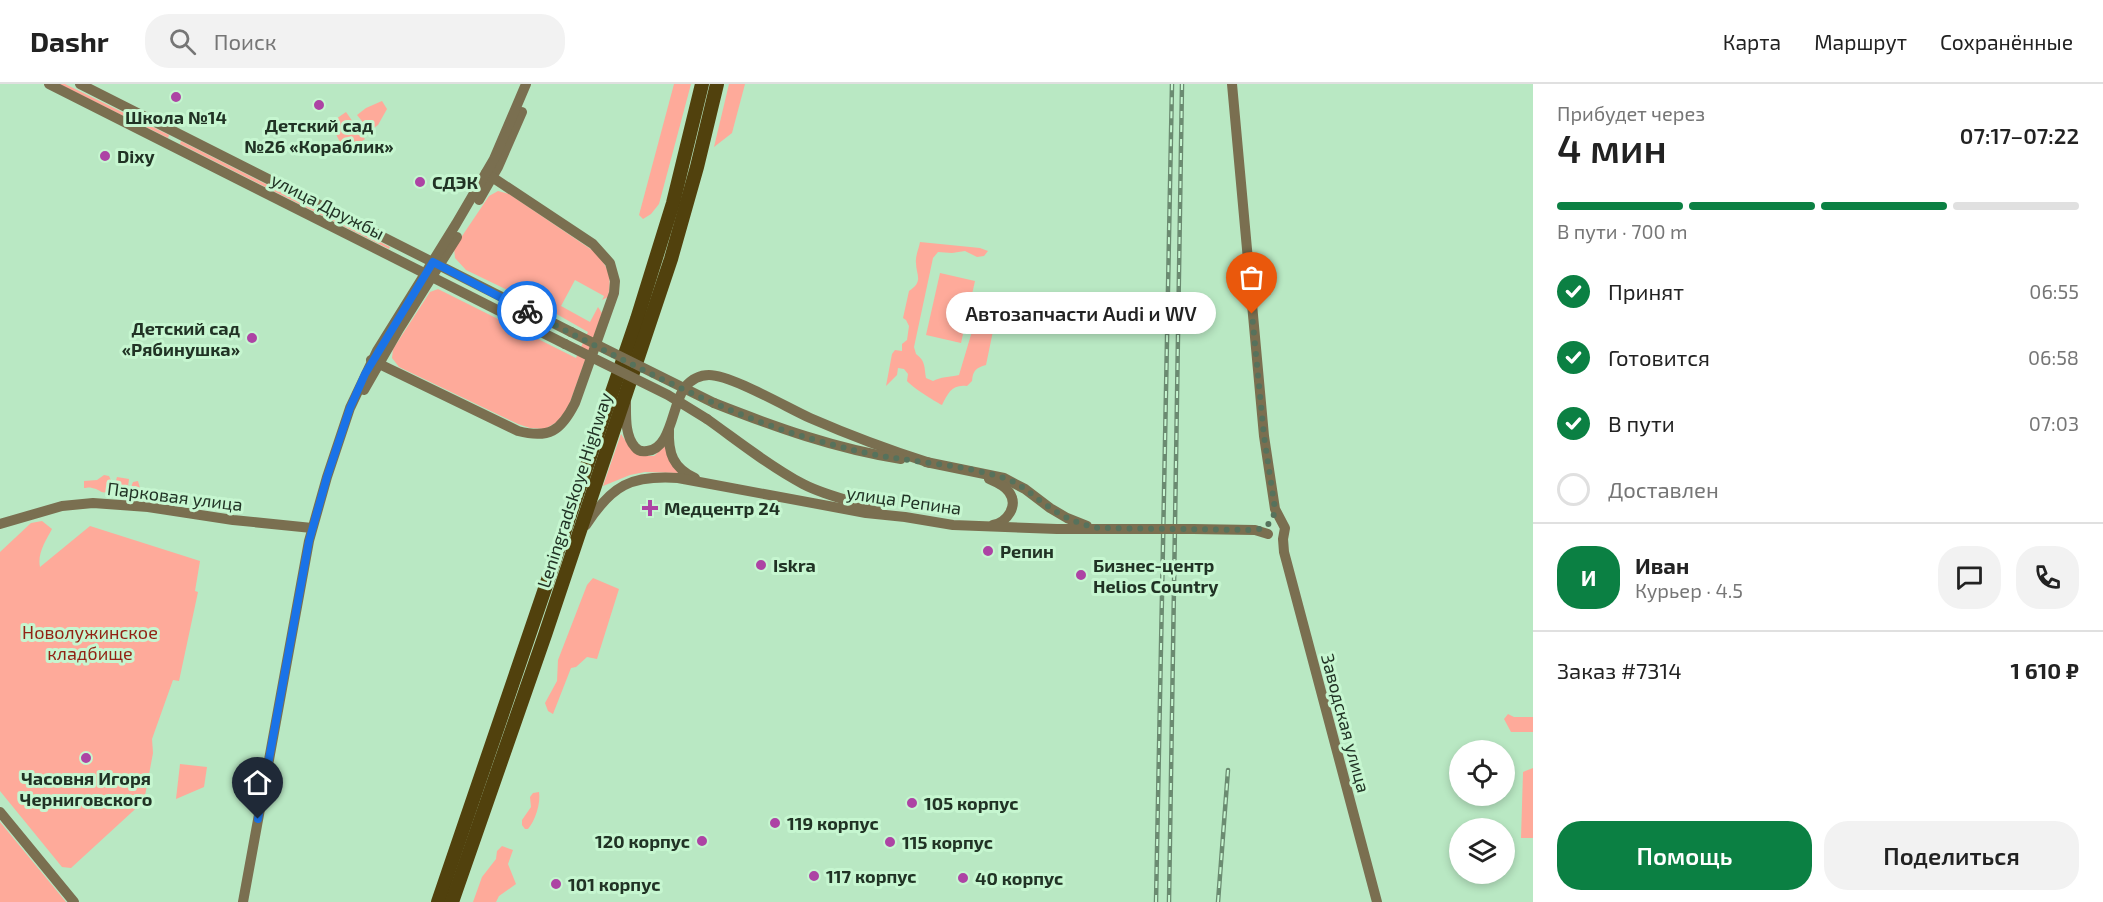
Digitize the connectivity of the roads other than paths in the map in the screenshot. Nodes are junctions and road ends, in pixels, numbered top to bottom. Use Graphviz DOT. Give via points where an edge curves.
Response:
graph roads {
  1 [pos="49,84"];
  2 [pos="80,84"];
  3 [pos="526,84"];
  4 [pos="534,84"];
  5 [pos="702,84"];
  6 [pos="717,84"];
  7 [pos="1232,84"];
  8 [pos="489,176"];
  9 [pos="436,263"];
  10 [pos="428,275"];
  11 [pos="375,362"];
  12 [pos="627,389"];
  13 [pos="670,427"];
  14 [pos="930,463"];
  15 [pos="967,470"];
  16 [pos="705,483"];
  17 [pos="1275,509"];
  18 [pos="905,517"];
  19 [pos="0,524"];
  20 [pos="981,527"];
  21 [pos="312,528"];
  22 [pos="1099,528"];
  23 [pos="1283,528"];
  24 [pos="1269,530"];
  25 [pos="577,538"];
  26 [pos="1284,552"];
  27 [pos="0,812"];
  28 [pos="74,902"];
  29 [pos="243,902"];
  30 [pos="438,902"];
  31 [pos="452,902"];
  32 [pos="1377,902"];
  1 -- 10 [label="street, улица Дружбы"];
  2 -- 9 [label="street, улица Дружбы"];
  3 -- 8 [label="street"];
  4 -- 8 [label="street" via="505,154"];
  5 -- 30 [label="highway, Leningradskoye Highway" via="673,203 644,298"];
  6 -- 12 [label="highway, Leningradskoye Highway" via="671,259"];
  7 -- 17 [label="street" via="1260,399"];
  8 -- 9 [label="street"];
  8 -- 11 [label="street" via="593,244 614,273 614,293 568,418 552,432 531,435"];
  9 -- 10 [label="street"];
  9 -- 14 [label="street, улица Дружбы, bridge" via="714,403 795,434"];
  10 -- 11 [label="street"];
  10 -- 18 [label="street, улица Дружбы, bridge" via="668,395 804,484"];
  11 -- 21 [label="street" via="354,398"];
  12 -- 13 [label="street" via="627,424 634,447 654,450"];
  12 -- 25 [label="highway, Leningradskoye Highway"];
  13 -- 14 [label="street" via="678,399 690,382 701,376 719,376 809,417"];
  13 -- 16 [label="street" via="673,461 682,471"];
  14 -- 15 [label="street"];
  15 -- 20 [label="street" via="998,483 1012,497 1012,509 1005,520"];
  15 -- 22 [label="street" via="1010,481 1067,518"];
  16 -- 18 [label="street, улица Репина"];
  16 -- 25 [label="street, улица Репина" via="653,477 630,482 605,499"];
  17 -- 23 [label="street"];
  17 -- 24 [label="street"];
  18 -- 20 [label="street, улица Репина"];
  19 -- 21 [label="street, Парковая улица" via="62,506 93,503"];
  20 -- 22 [label="street, улица Репина"];
  21 -- 29 [label="street"];
  22 -- 24 [label="street, улица Репина, bridge"];
  23 -- 24 [label="street" via="1277,520"];
  23 -- 24 [label="street, улица Репина" via="1280,538"];
  23 -- 26 [label="street, Заводская улица"];
  24 -- 26 [label="street, Заводская улица"];
  25 -- 31 [label="highway, Leningradskoye Highway"];
  26 -- 32 [label="street, Заводская улица"];
  27 -- 28 [label="street"];
}
